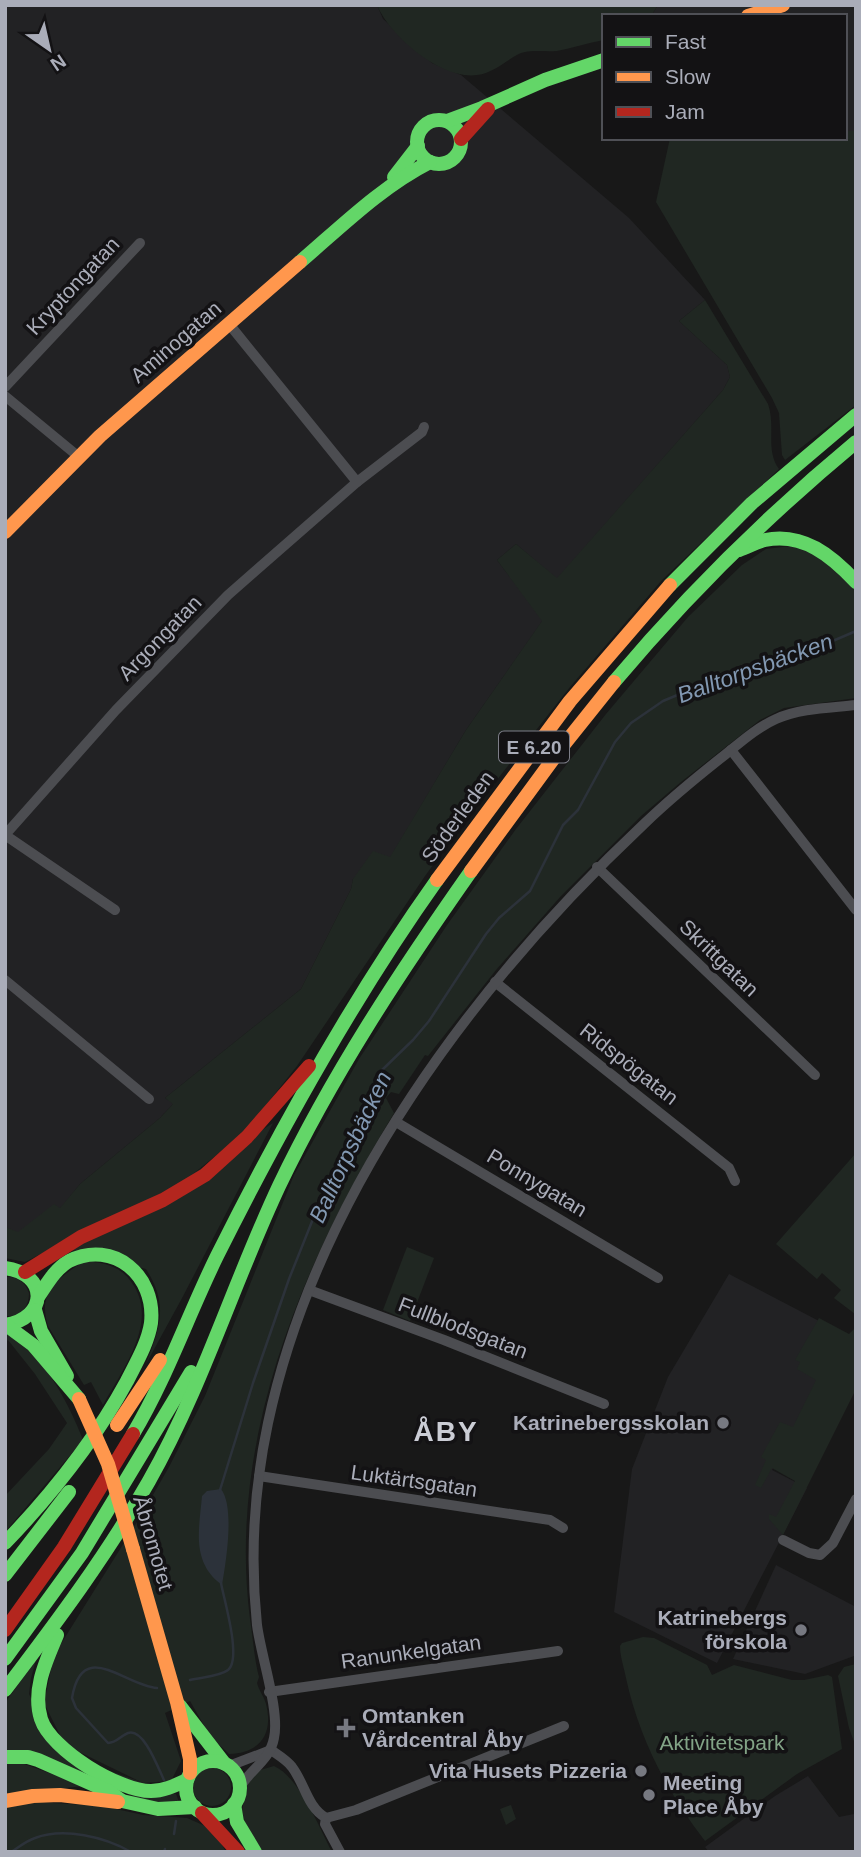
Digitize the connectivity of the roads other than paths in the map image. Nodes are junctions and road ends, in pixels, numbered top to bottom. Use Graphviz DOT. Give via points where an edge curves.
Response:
graph roads {
  1 [pos="783,5"];
  2 [pos="754,14"];
  3 [pos="602,61"];
  4 [pos="491,106"];
  5 [pos="447,121"];
  6 [pos="461,139"];
  7 [pos="418,146"];
  8 [pos="430,162"];
  9 [pos="382,192"];
  10 [pos="140,243"];
  11 [pos="229,324"];
  12 [pos="5,387"];
  13 [pos="5,397"];
  14 [pos="856,415"];
  15 [pos="424,427"];
  16 [pos="856,442"];
  17 [pos="79,457"];
  18 [pos="357,482"];
  19 [pos="5,532"];
  20 [pos="729,554"];
  21 [pos="856,582"];
  22 [pos="856,705"];
  23 [pos="731,750"];
  24 [pos="597,867"];
  25 [pos="115,910"];
  26 [pos="856,910"];
  27 [pos="5,980"];
  28 [pos="495,982"];
  29 [pos="346,1020"];
  30 [pos="815,1075"];
  31 [pos="149,1099"];
  32 [pos="396,1122"];
  33 [pos="735,1181"];
  34 [pos="5,1268"];
  35 [pos="25,1272"];
  36 [pos="658,1278"];
  37 [pos="309,1290"];
  38 [pos="37,1303"];
  39 [pos="227,1310"];
  40 [pos="190,1315"];
  41 [pos="6,1325"];
  42 [pos="79,1399"];
  43 [pos="604,1404"];
  44 [pos="259,1476"];
  45 [pos="64,1479"];
  46 [pos="856,1499"];
  47 [pos="55,1509"];
  48 [pos="562,1528"];
  49 [pos="783,1541"];
  50 [pos="5,1543"];
  51 [pos="5,1575"];
  52 [pos="77,1593"];
  53 [pos="5,1630"];
  54 [pos="558,1651"];
  55 [pos="5,1659"];
  56 [pos="5,1690"];
  57 [pos="269,1692"];
  58 [pos="177,1702"];
  59 [pos="564,1726"];
  60 [pos="271,1750"];
  61 [pos="5,1757"];
  62 [pos="226,1764"];
  63 [pos="189,1776"];
  64 [pos="240,1787"];
  65 [pos="5,1801"];
  66 [pos="122,1801"];
  67 [pos="234,1804"];
  68 [pos="197,1809"];
  69 [pos="326,1818"];
  70 [pos="239,1852"];
  71 [pos="255,1852"];
  72 [pos="340,1852"];
  1 -- 2 [label="main road"];
  3 -- 4 [label="main road, Aminogatan" via="537,83"];
  4 -- 5 [label="main road, Aminogatan"];
  4 -- 6 [label="main road, Aminogatan"];
  5 -- 6 [label="main road"];
  5 -- 7 [label="main road, Aminogatan" via="435,120 424,127"];
  6 -- 8 [label="main road, Aminogatan" via="460,150 450,162"];
  7 -- 8 [label="main road"];
  7 -- 9 [label="main road, Aminogatan"];
  8 -- 9 [label="main road, Aminogatan"];
  9 -- 11 [label="main road, Aminogatan"];
  10 -- 12 [label="street, Kryptongatan"];
  11 -- 17 [label="main road, Aminogatan"];
  11 -- 18 [label="street"];
  13 -- 17 [label="street"];
  14 -- 29 [label="main road, Söderleden / E 6.20" via="755,500 682,571 604,658 463,845"];
  15 -- 18 [label="street, Argongatan"];
  16 -- 20 [label="main road, Söderleden / E 6.20"];
  17 -- 19 [label="main road, Aminogatan"];
  18 -- 25 [label="street, Argongatan" via="228,595 116,710 5,835"];
  20 -- 21 [label="main road" via="764,540 793,538 822,552"];
  20 -- 39 [label="main road, Söderleden / E 6.20" via="610,685 422,940 294,1155"];
  22 -- 23 [label="street" via="791,713"];
  23 -- 24 [label="street"];
  23 -- 26 [label="street"];
  24 -- 28 [label="street"];
  24 -- 30 [label="street, Skrittgatan"];
  27 -- 31 [label="street"];
  28 -- 32 [label="street"];
  28 -- 33 [label="street, Ridspögatan" via="729,1168"];
  29 -- 35 [label="main road" via="266,1118 203,1176 86,1235"];
  29 -- 40 [label="main road, Söderleden / E 6.20" via="258,1177"];
  32 -- 36 [label="street, Ponnygatan"];
  32 -- 37 [label="street"];
  34 -- 35 [label="main road"];
  35 -- 38 [label="main road, Åbromotet" via="33,1280"];
  37 -- 43 [label="street, Fullblodsgatan"];
  37 -- 44 [label="street" via="284,1359"];
  38 -- 41 [label="main road, Åbromotet" via="23,1322"];
  38 -- 42 [label="main road, Åbromotet" via="41,1331"];
  38 -- 45 [label="main road" via="61,1266 88,1255 112,1257 133,1267 151,1296 146,1343 117,1402"];
  39 -- 52 [label="main road" via="165,1452"];
  39 -- 55 [label="main road" via="82,1553"];
  40 -- 47 [label="main road"];
  40 -- 53 [label="main road" via="131,1439"];
  41 -- 42 [label="main road, Åbromotet" via="33,1345"];
  42 -- 58 [label="main road, Åbromotet, bridge" via="108,1464"];
  44 -- 48 [label="street, Luktärtsgatan" via="550,1520"];
  44 -- 57 [label="street" via="254,1595"];
  45 -- 47 [label="main road"];
  45 -- 50 [label="main road"];
  46 -- 49 [label="street" via="833,1543 820,1555"];
  47 -- 51 [label="main road"];
  52 -- 56 [label="main road"];
  52 -- 63 [label="main road" via="40,1676 38,1708 50,1737 71,1758 135,1788 159,1792"];
  54 -- 57 [label="street, Ranunkelgatan"];
  57 -- 60 [label="street" via="275,1723"];
  58 -- 62 [label="main road, Åbromotet"];
  58 -- 63 [label="main road, Åbromotet" via="190,1759"];
  59 -- 69 [label="street"];
  60 -- 62 [label="street"];
  60 -- 64 [label="street"];
  60 -- 69 [label="street" via="293,1768 310,1802"];
  61 -- 66 [label="main road" via="38,1760"];
  62 -- 63 [label="main road" via="205,1762"];
  62 -- 64 [label="main road, Åbromotet" via="237,1775"];
  63 -- 68 [label="main road, Åbromotet" via="187,1795"];
  64 -- 67 [label="main road"];
  65 -- 66 [label="main road" via="41,1794"];
  66 -- 68 [label="main road" via="141,1807"];
  67 -- 68 [label="main road" via="219,1814"];
  67 -- 71 [label="main road" via="237,1822"];
  68 -- 70 [label="main road"];
  69 -- 72 [label="street"];
}
